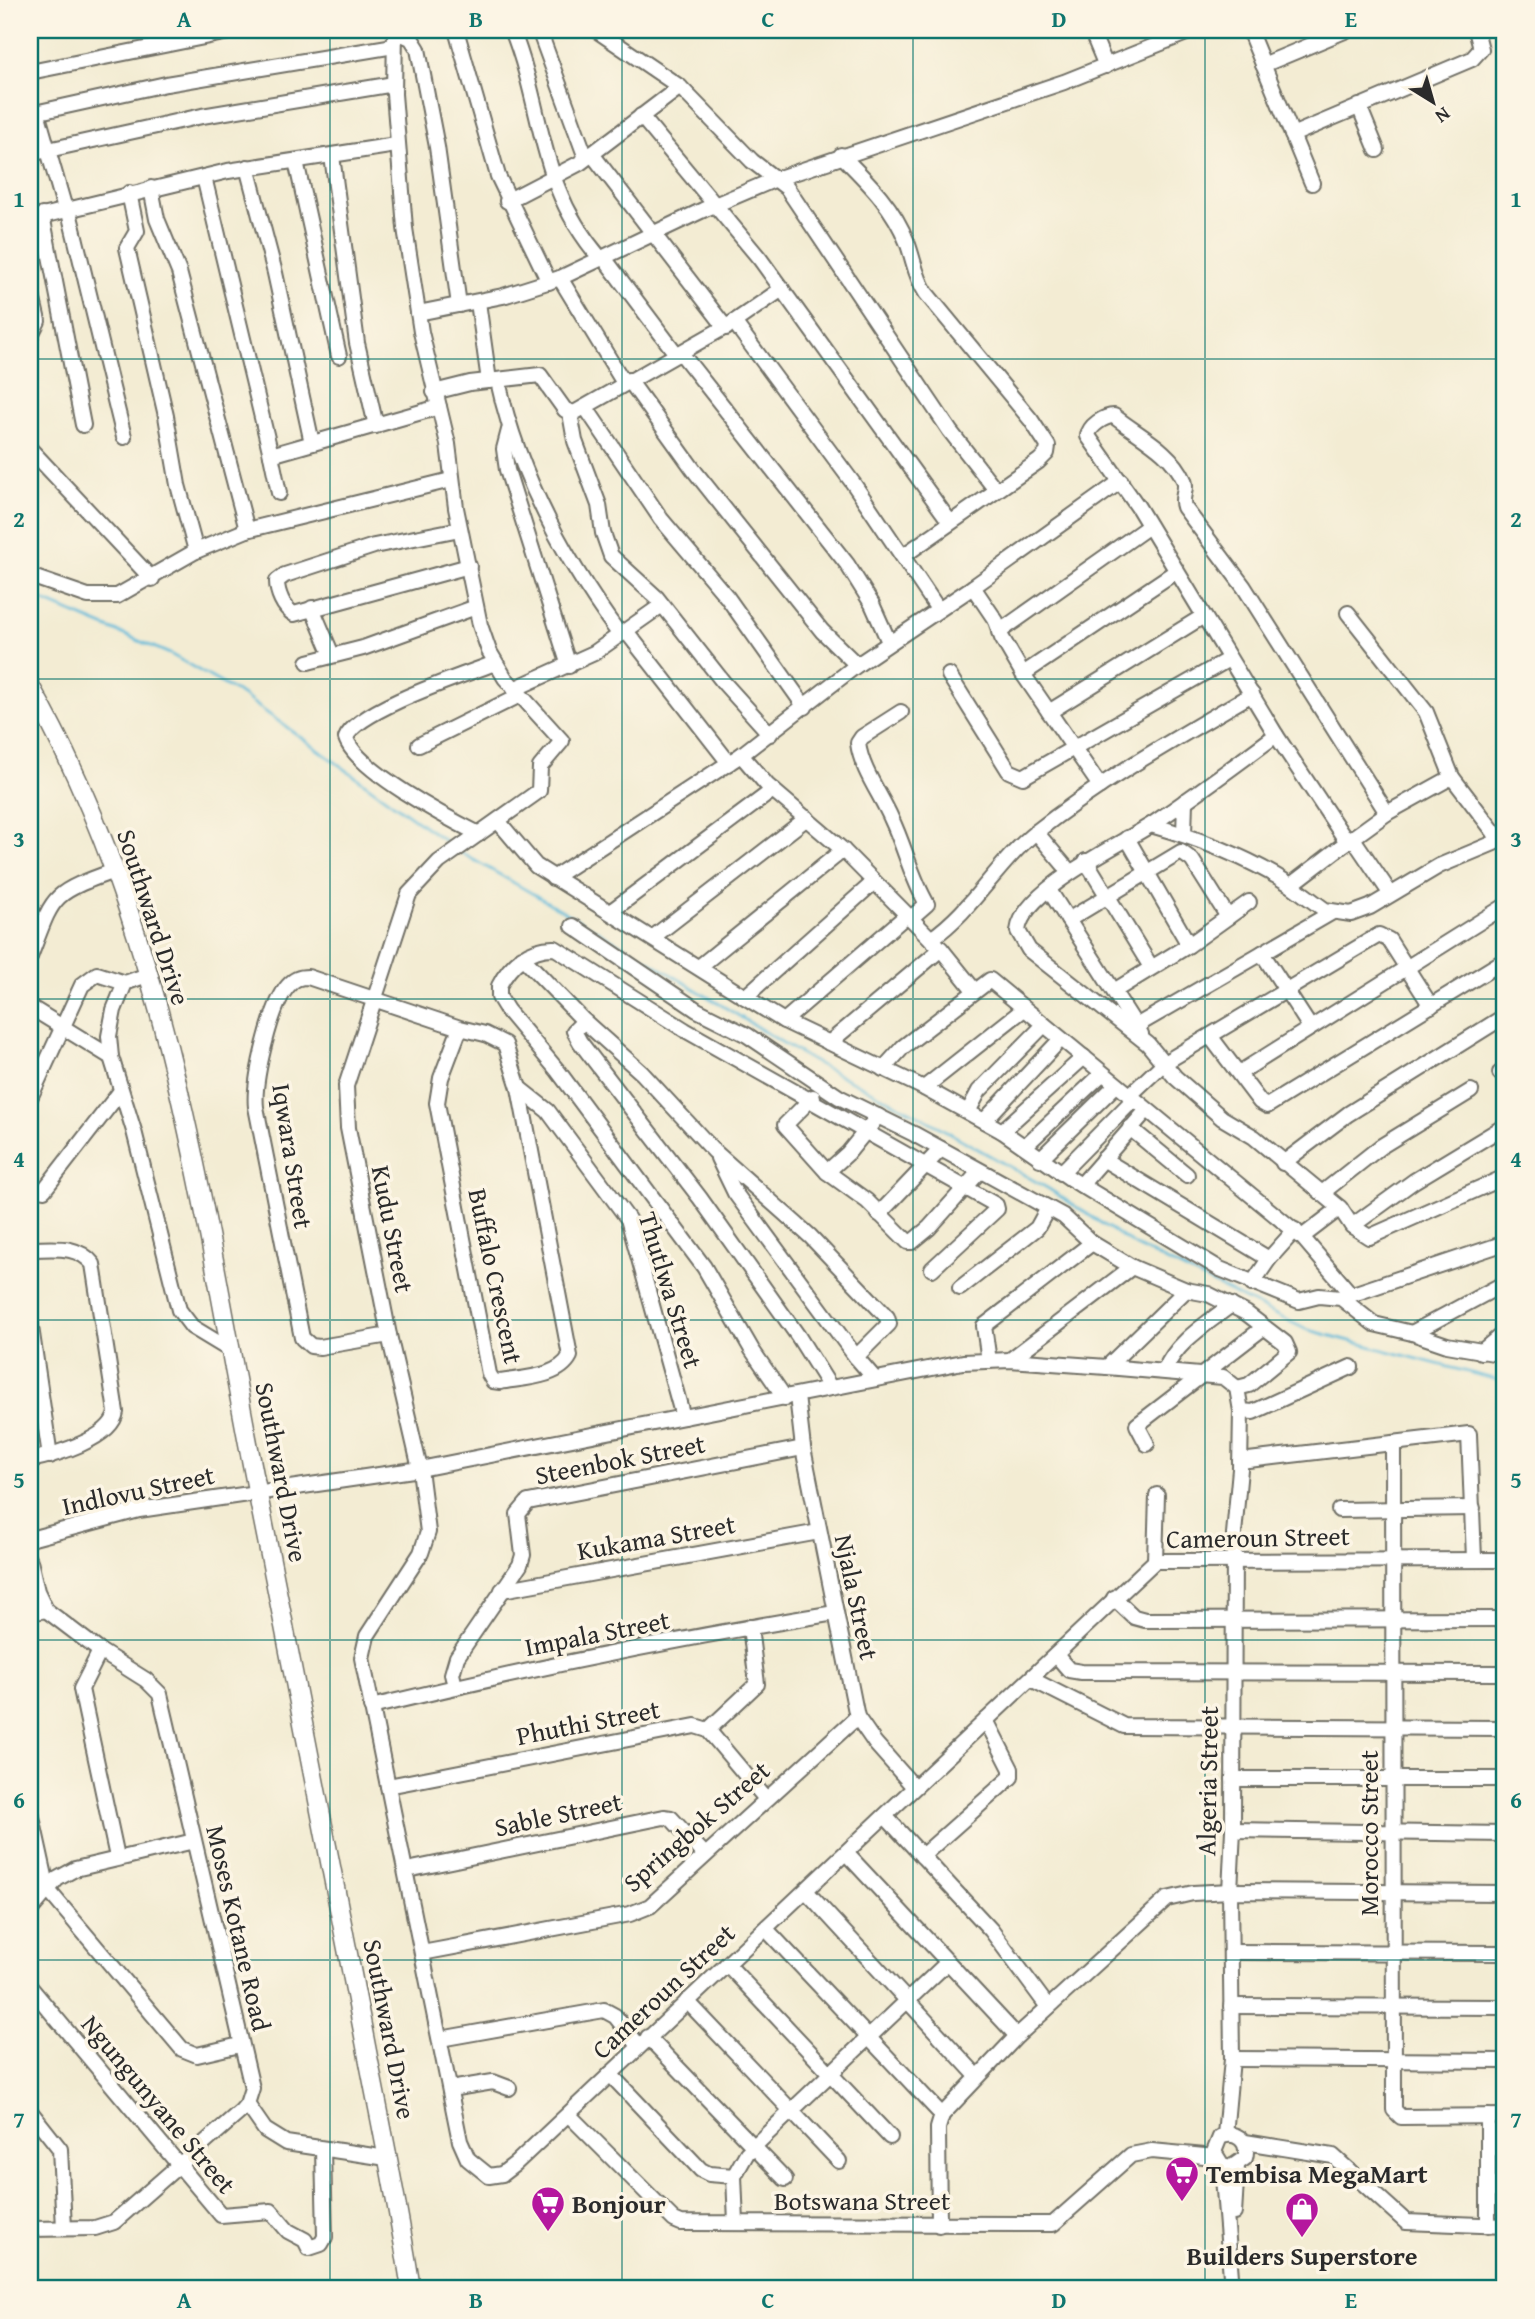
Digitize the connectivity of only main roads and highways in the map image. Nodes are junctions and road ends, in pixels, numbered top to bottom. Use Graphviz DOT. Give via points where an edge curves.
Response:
graph roads {
  1 [pos="30,686"];
  2 [pos="406,2260"];
  3 [pos="411,2289"];
  4 [pos="425,2289"];
  1 -- 2 [label="main road, Southward Drive" via="87,801 114,871 150,974 184,1113"];
  2 -- 3 [label="main road, Southward Drive"];
  2 -- 4 [label="main road"];
}
